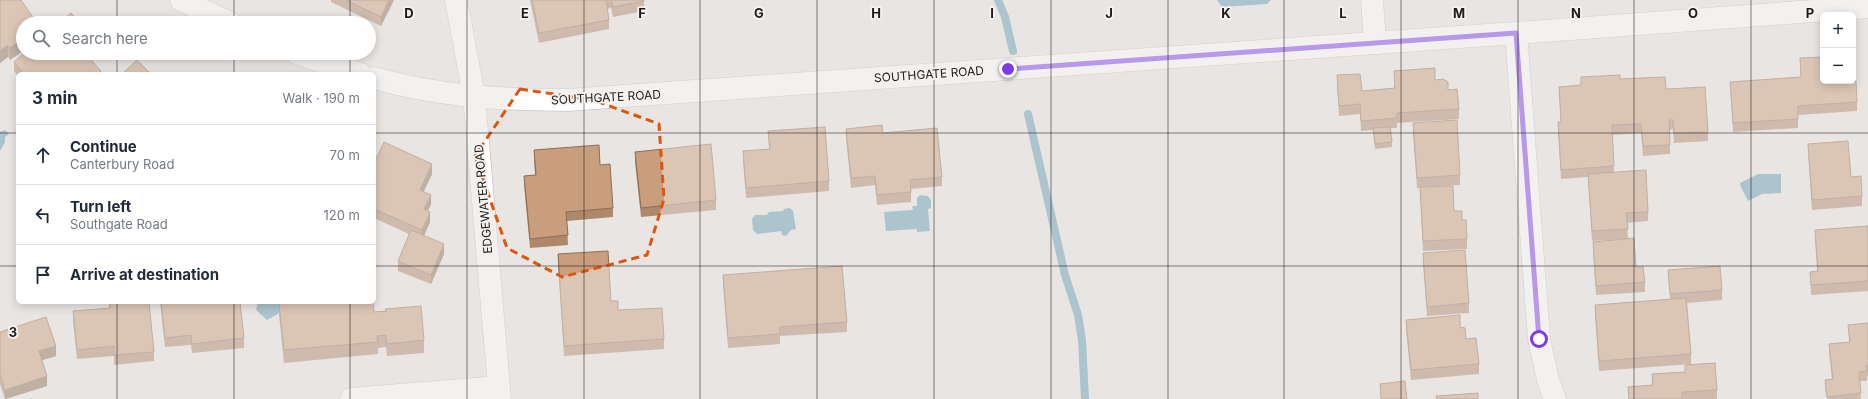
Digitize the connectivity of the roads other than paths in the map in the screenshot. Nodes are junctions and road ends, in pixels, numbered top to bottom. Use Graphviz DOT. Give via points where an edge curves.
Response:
graph roads {
  1 [pos="180,0"];
  2 [pos="456,0"];
  3 [pos="1372,0"];
  4 [pos="1868,6"];
  5 [pos="215,16"];
  6 [pos="1516,33"];
  7 [pos="1375,43"];
  8 [pos="315,60"];
  9 [pos="353,72"];
  10 [pos="376,79"];
  11 [pos="474,96"];
  12 [pos="499,393"];
  13 [pos="351,399"];
  14 [pos="1555,399"];
  1 -- 5 [label="street"];
  2 -- 11 [label="street, EDGEWATER ROAD"];
  3 -- 7 [label="street"];
  4 -- 6 [label="street, SOUTHGATE ROAD"];
  6 -- 7 [label="street, SOUTHGATE ROAD"];
  6 -- 14 [label="street" via="1539,339"];
  7 -- 11 [label="street, SOUTHGATE ROAD" via="568,100"];
  8 -- 9 [label="street"];
  10 -- 11 [label="street, SOUTHGATE ROAD" via="395,84"];
  11 -- 12 [label="street, EDGEWATER ROAD"];
  12 -- 13 [label="street"];
}
